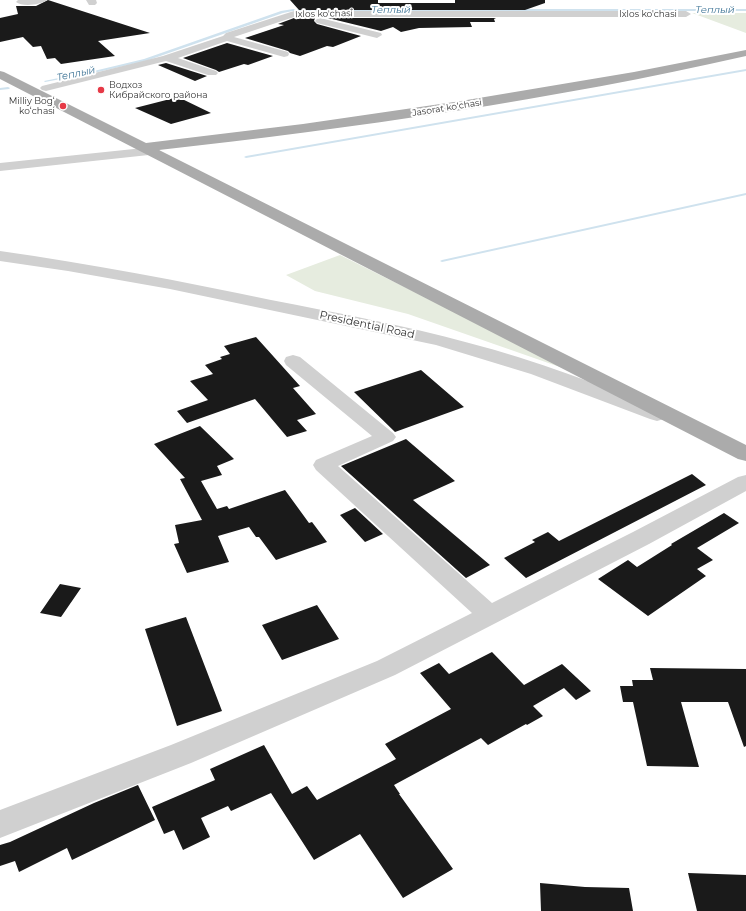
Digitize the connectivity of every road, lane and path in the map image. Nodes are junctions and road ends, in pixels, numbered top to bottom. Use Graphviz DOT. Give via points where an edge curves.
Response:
graph roads {
  1 [pos="42,0"];
  2 [pos="21,2"];
  3 [pos="517,3"];
  4 [pos="297,12"];
  5 [pos="686,14"];
  6 [pos="377,35"];
  7 [pos="227,38"];
  8 [pos="746,53"];
  9 [pos="284,54"];
  10 [pos="746,57"];
  11 [pos="167,58"];
  12 [pos="0,65"];
  13 [pos="212,73"];
  14 [pos="0,74"];
  15 [pos="46,88"];
  16 [pos="157,148"];
  17 [pos="0,162"];
  18 [pos="0,167"];
  19 [pos="0,256"];
  20 [pos="293,361"];
  21 [pos="720,441"];
  22 [pos="746,442"];
  23 [pos="746,454"];
  24 [pos="746,482"];
  25 [pos="490,615"];
  26 [pos="0,824"];
  1 -- 2 [label="street"];
  3 -- 4 [label="street" via="520,7"];
  4 -- 5 [label="street, Ixlos ko'chasi"];
  4 -- 6 [label="street"];
  4 -- 7 [label="street, Ixlos ko'chasi"];
  7 -- 9 [label="street"];
  7 -- 11 [label="street, Ixlos ko'chasi"];
  8 -- 16 [label="main road, Jasorat koʻchasi" via="428,111"];
  10 -- 16 [label="main road, Jasorat koʻchasi" via="602,86 412,118 330,130"];
  11 -- 13 [label="street"];
  11 -- 15 [label="street, Ixlos ko'chasi"];
  12 -- 15 [label="main road"];
  14 -- 16 [label="main road"];
  15 -- 16 [label="main road"];
  16 -- 17 [label="street"];
  16 -- 18 [label="street"];
  16 -- 21 [label="main road"];
  16 -- 22 [label="main road"];
  19 -- 21 [label="street, Presidential Road" via="134,277 386,328 466,348 589,388"];
  20 -- 25 [label="street" via="386,436 324,465"];
  21 -- 23 [label="main road"];
  24 -- 25 [label="street"];
  25 -- 26 [label="street" via="386,668 181,754"];
}
